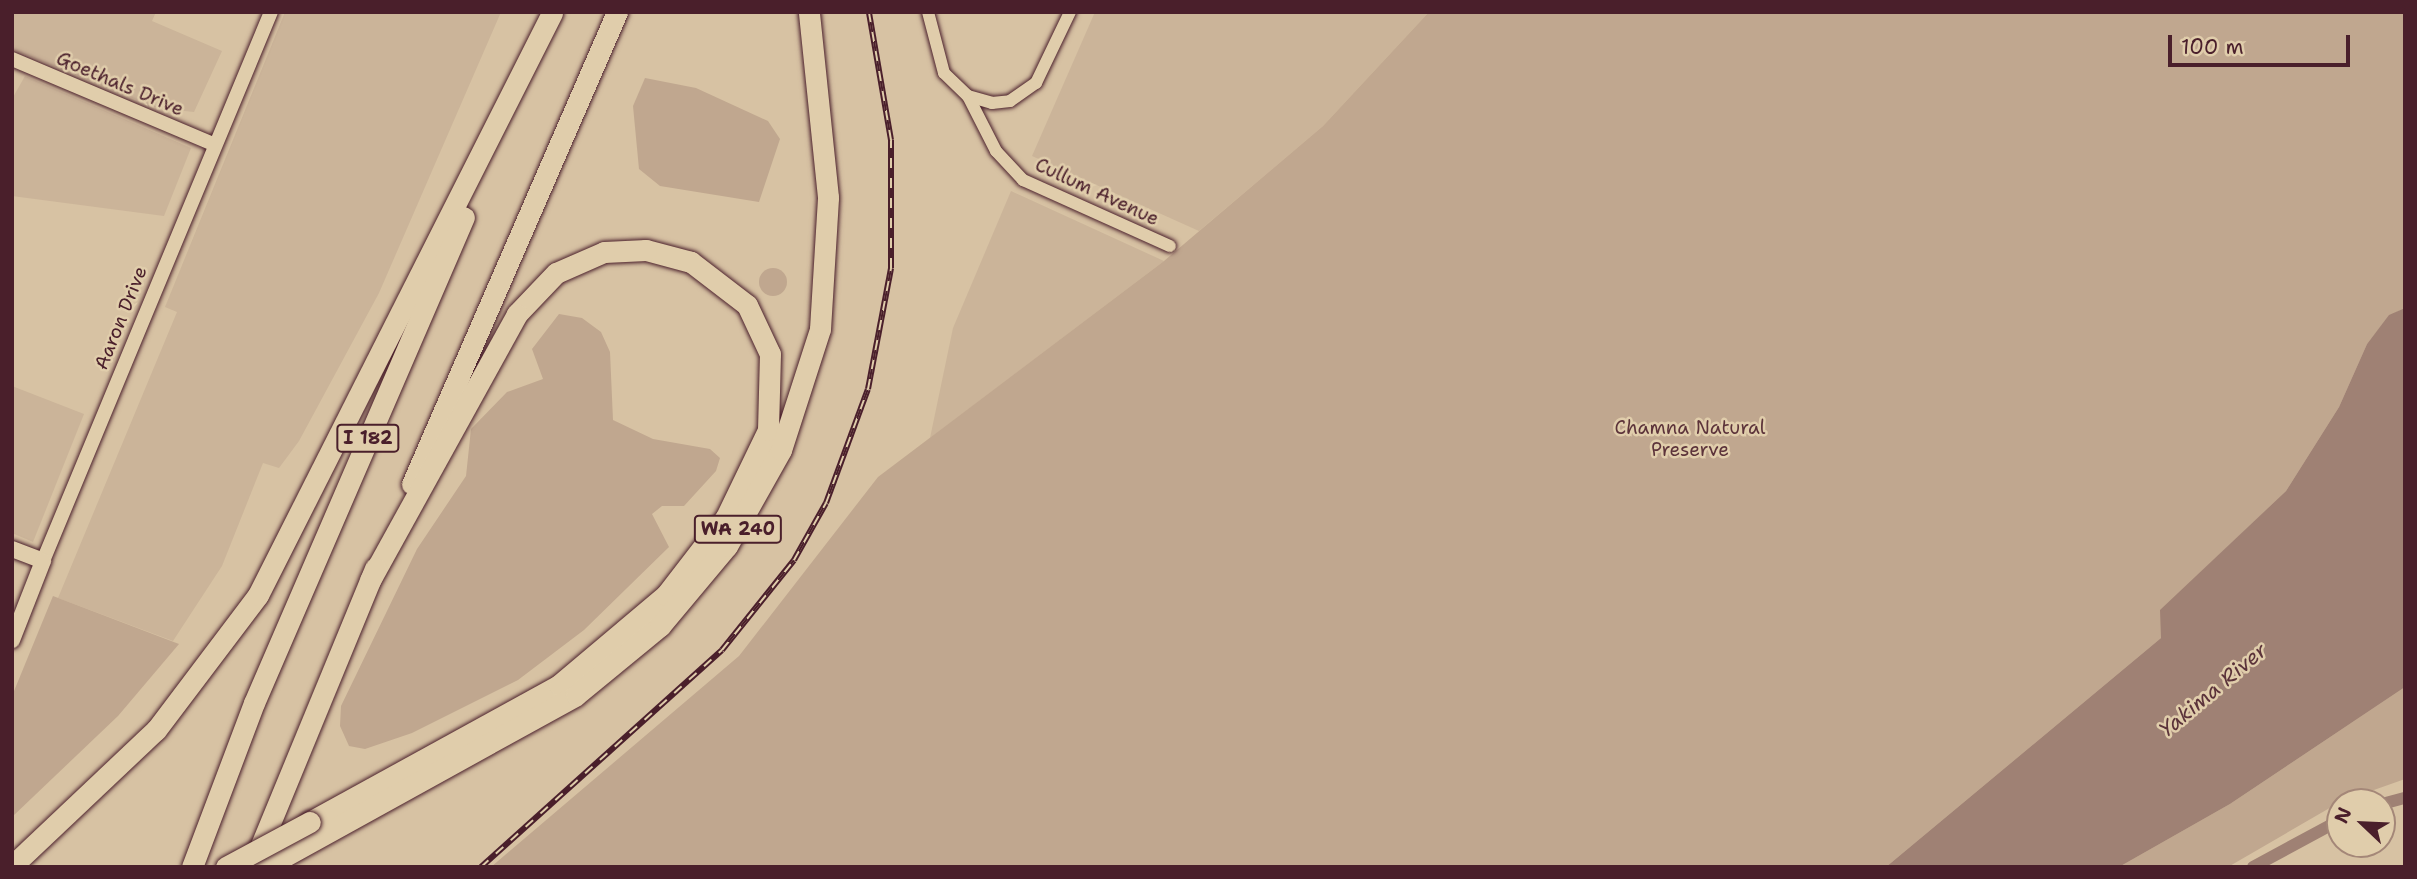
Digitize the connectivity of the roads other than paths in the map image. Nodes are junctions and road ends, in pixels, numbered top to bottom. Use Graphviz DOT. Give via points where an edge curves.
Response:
graph roads {
  1 [pos="271,12"];
  2 [pos="617,12"];
  3 [pos="809,12"];
  4 [pos="928,12"];
  5 [pos="1070,12"];
  6 [pos="552,13"];
  7 [pos="12,59"];
  8 [pos="968,96"];
  9 [pos="213,145"];
  10 [pos="1170,246"];
  11 [pos="12,549"];
  12 [pos="43,561"];
  13 [pos="370,580"];
  14 [pos="12,640"];
  15 [pos="68,815"];
  16 [pos="311,832"];
  17 [pos="12,855"];
  18 [pos="12,866"];
  19 [pos="192,867"];
  20 [pos="226,867"];
  21 [pos="252,867"];
  22 [pos="265,867"];
  1 -- 9 [label="street, Aaron Drive"];
  2 -- 13 [label="highway, I 182"];
  3 -- 16 [label="highway, WA 240" via="828,197 825,289 796,411 747,514 683,603 605,674"];
  4 -- 8 [label="street, Cullum Avenue" via="944,73"];
  5 -- 8 [label="street" via="1029,90 1000,103"];
  6 -- 15 [label="highway" via="258,595 189,692"];
  6 -- 19 [label="highway, I 182" via="254,703"];
  7 -- 9 [label="street, Goethals Drive"];
  8 -- 10 [label="street, Cullum Avenue" via="996,151 1023,180"];
  9 -- 12 [label="street, Aaron Drive"];
  11 -- 12 [label="main road"];
  12 -- 14 [label="main road, Aaron Drive"];
  13 -- 16 [label="highway" via="512,323 556,273 604,252 646,250 691,262 747,305 770,354 768,430 726,517 666,595 559,685"];
  13 -- 21 [label="highway, I 182"];
  15 -- 17 [label="highway"];
  15 -- 18 [label="highway"];
  16 -- 20 [label="highway, bridge"];
  16 -- 22 [label="highway, WA 240"];
}
